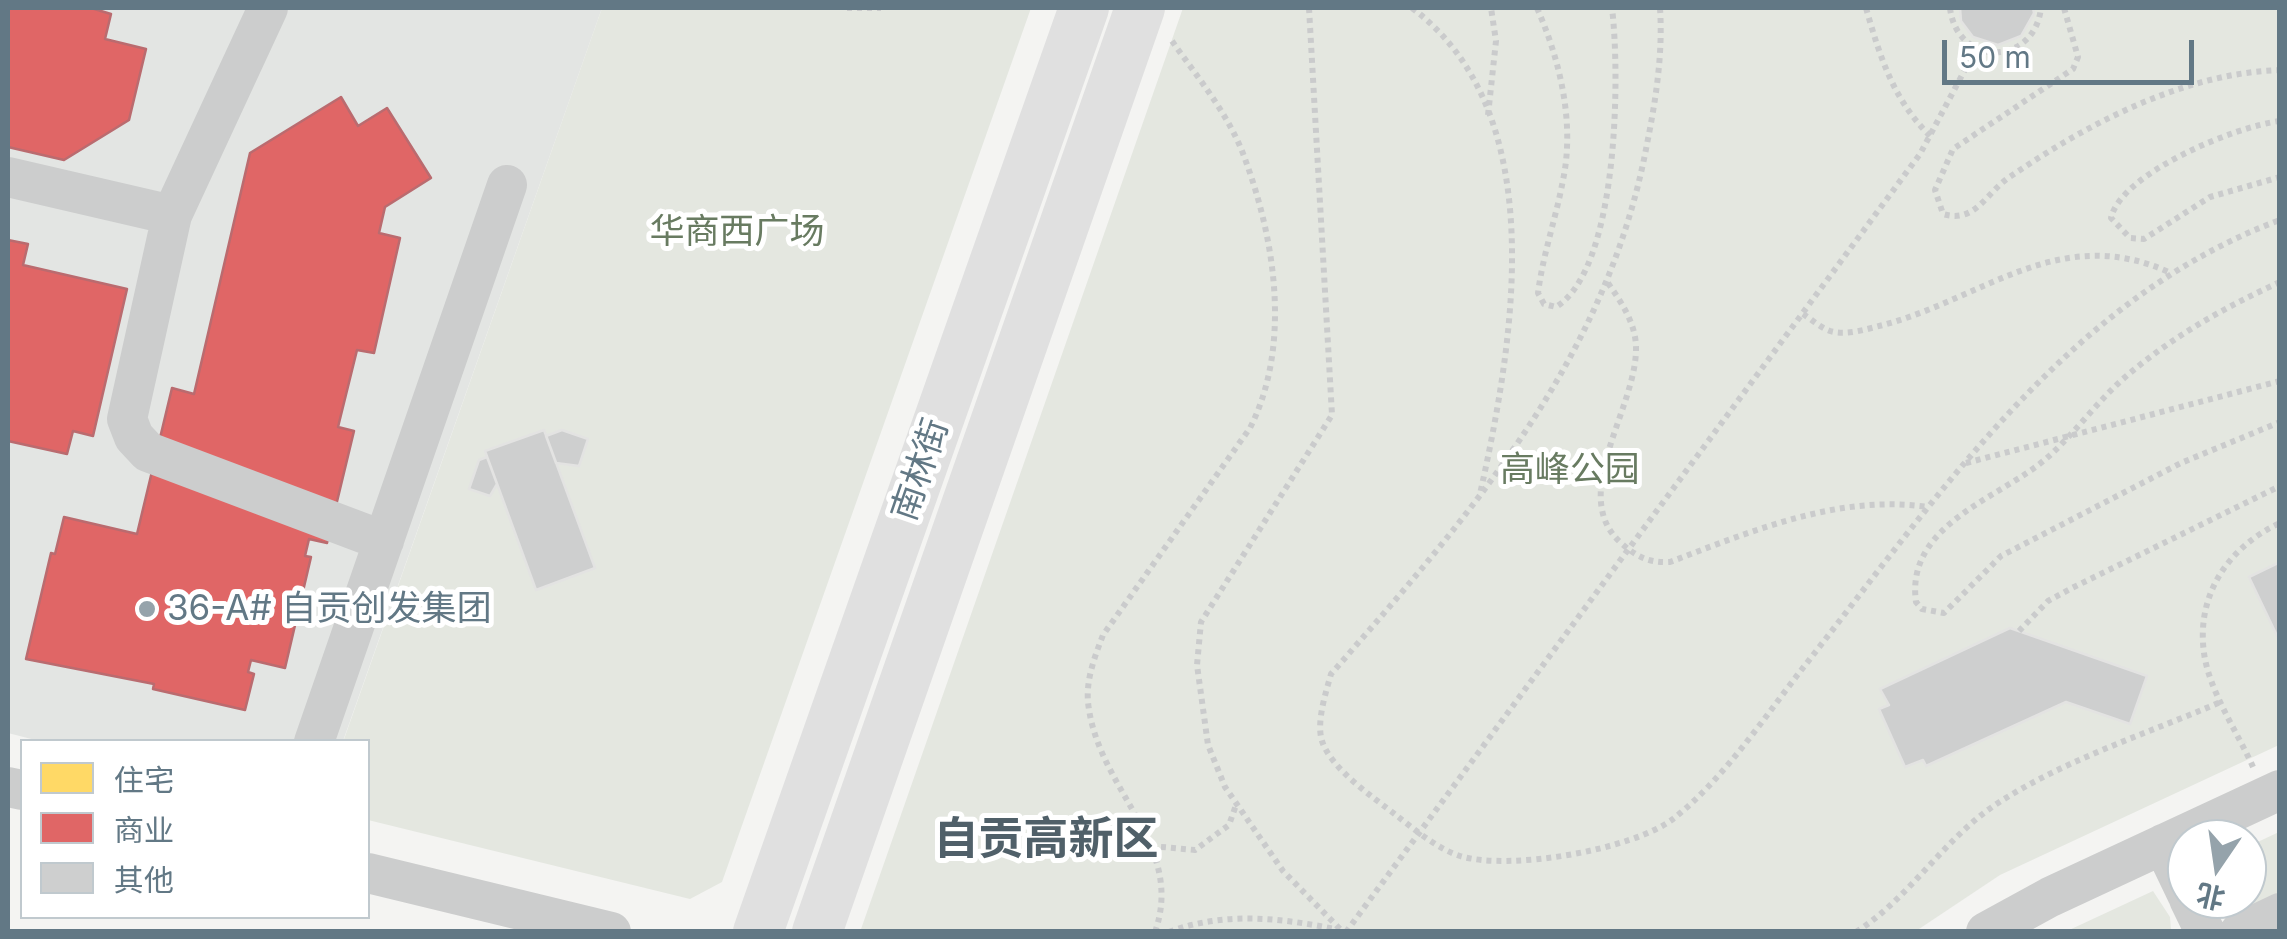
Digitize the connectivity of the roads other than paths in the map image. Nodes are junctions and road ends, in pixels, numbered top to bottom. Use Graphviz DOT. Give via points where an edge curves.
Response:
graph roads {
  1 [pos="268,8"];
  2 [pos="1084,8"];
  3 [pos="1156,24"];
  4 [pos="8,177"];
  5 [pos="507,185"];
  6 [pos="172,214"];
  7 [pos="384,540"];
  8 [pos="315,739"];
  9 [pos="2273,792"];
  10 [pos="2163,844"];
  11 [pos="2167,852"];
  12 [pos="370,873"];
  13 [pos="2280,913"];
  14 [pos="611,932"];
  15 [pos="758,932"];
  16 [pos="817,932"];
  17 [pos="1986,932"];
  18 [pos="2240,932"];
  1 -- 6 [label="street"];
  2 -- 15 [label="main road, 南林街"];
  3 -- 16 [label="main road, 南林街"];
  4 -- 6 [label="street"];
  5 -- 7 [label="street"];
  6 -- 7 [label="street" via="128,404 134,438 160,458"];
  7 -- 8 [label="street"];
  9 -- 10 [label="street"];
  10 -- 11 [label="street"];
  10 -- 17 [label="street"];
  12 -- 14 [label="street"];
  13 -- 18 [label="street"];
}
